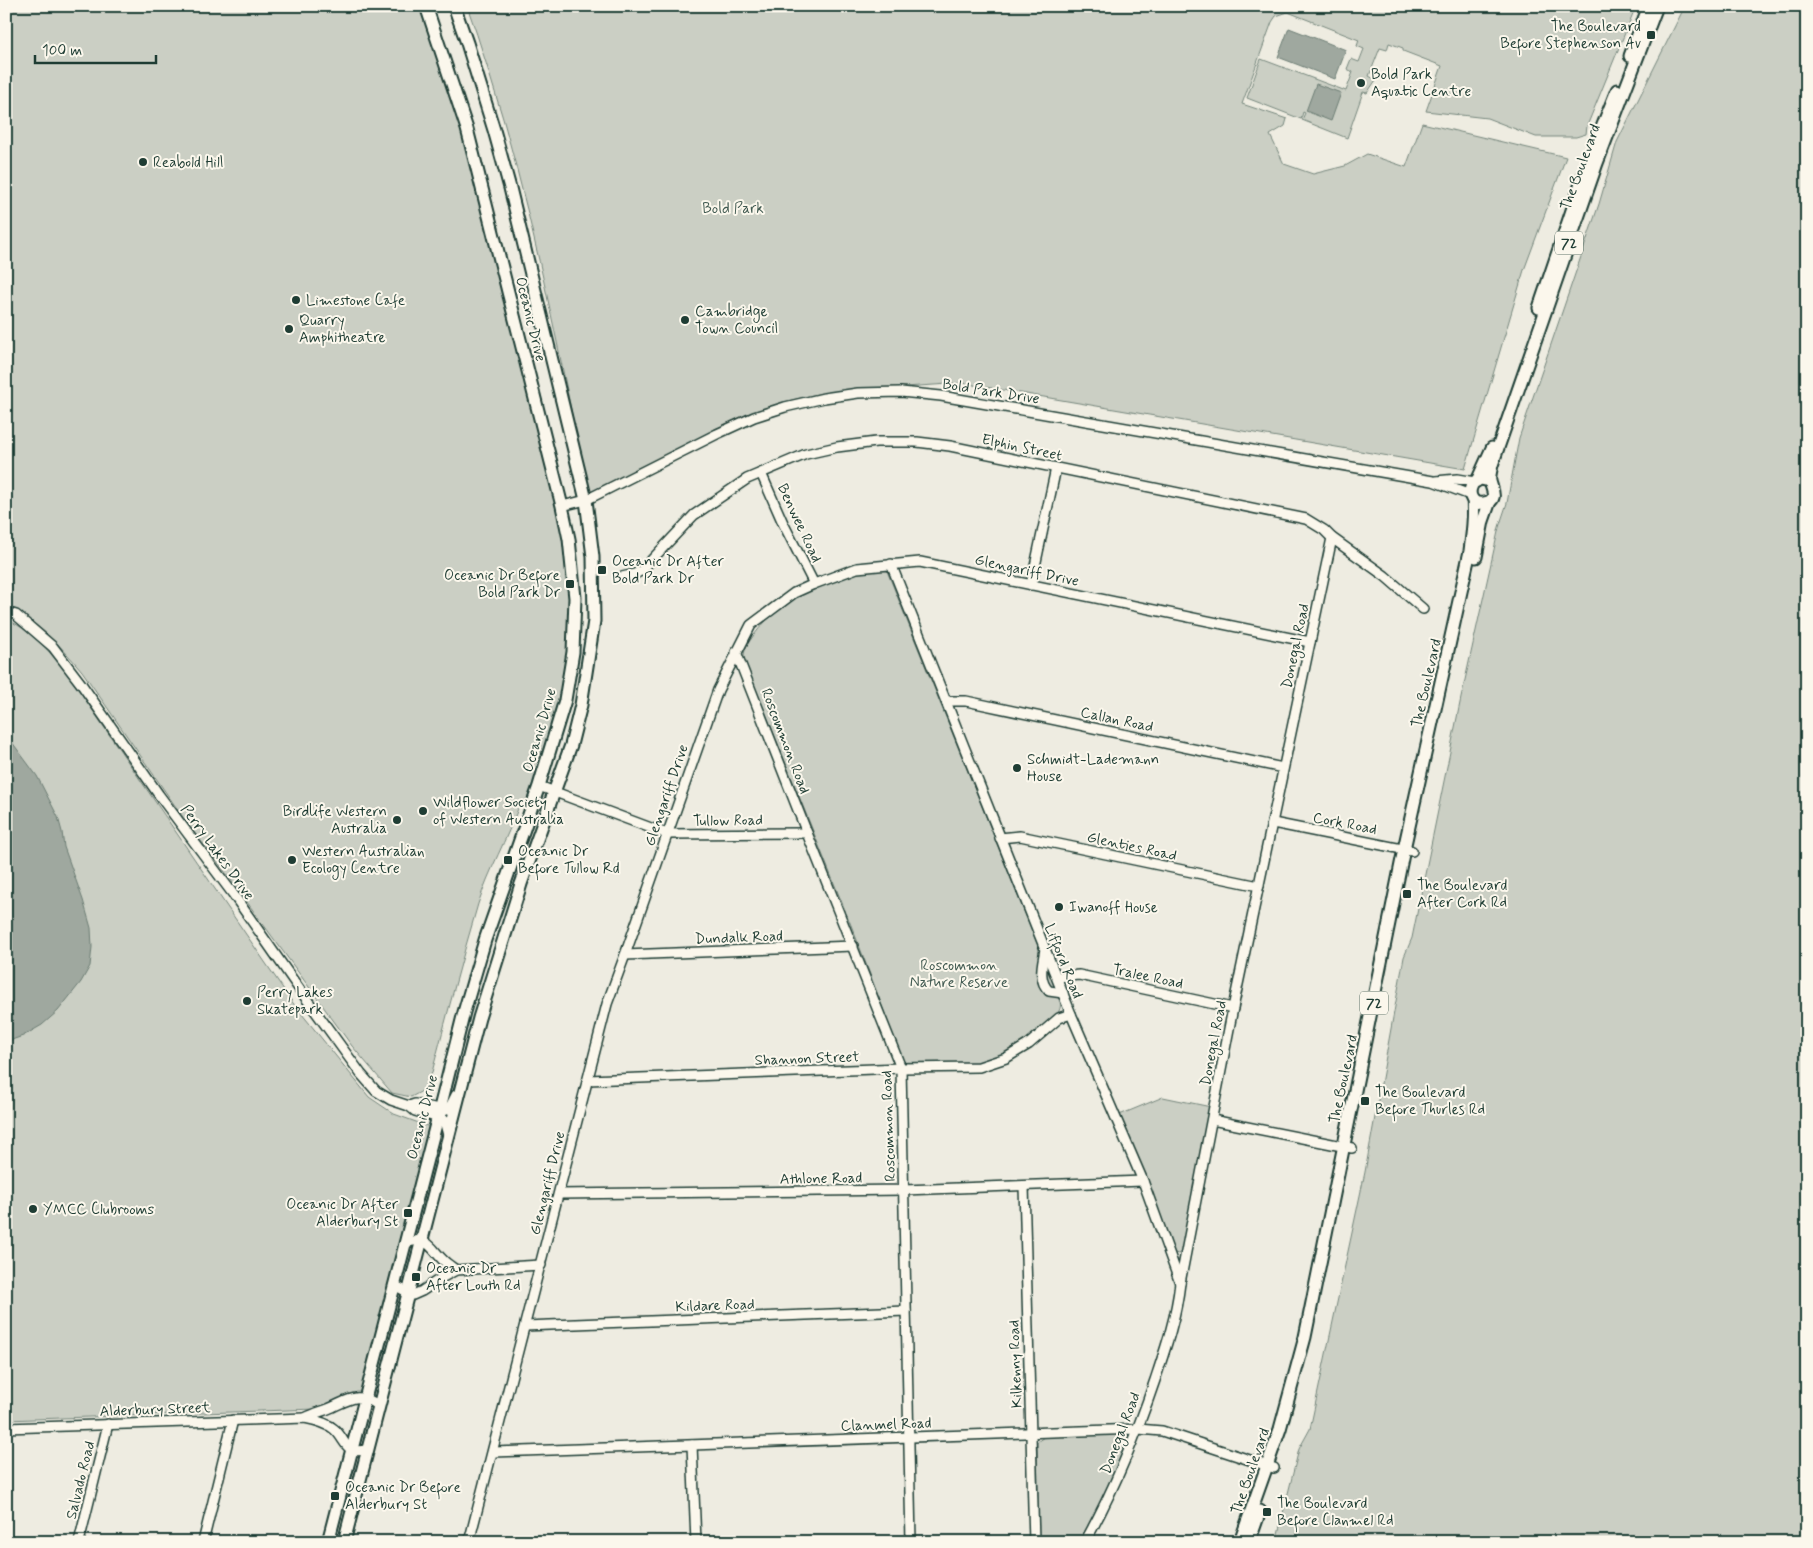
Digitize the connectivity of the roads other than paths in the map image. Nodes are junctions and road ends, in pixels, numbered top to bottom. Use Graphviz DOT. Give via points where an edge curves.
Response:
graph roads {
  1 [pos="426,6"];
  2 [pos="454,6"];
  3 [pos="1649,6"];
  4 [pos="1657,6"];
  5 [pos="1056,468"];
  6 [pos="761,473"];
  7 [pos="1434,481"];
  8 [pos="1476,481"];
  9 [pos="1490,482"];
  10 [pos="1472,497"];
  11 [pos="586,500"];
  12 [pos="1490,501"];
  13 [pos="562,506"];
  14 [pos="1332,538"];
  15 [pos="891,564"];
  16 [pos="622,577"];
  17 [pos="814,584"];
  18 [pos="1031,585"];
  19 [pos="1423,609"];
  20 [pos="6,612"];
  21 [pos="1310,642"];
  22 [pos="736,652"];
  23 [pos="946,701"];
  24 [pos="1283,768"];
  25 [pos="539,786"];
  26 [pos="555,792"];
  27 [pos="1273,823"];
  28 [pos="806,833"];
  29 [pos="667,834"];
  30 [pos="1000,838"];
  31 [pos="1408,850"];
  32 [pos="1259,886"];
  33 [pos="853,946"];
  34 [pos="1046,949"];
  35 [pos="625,955"];
  36 [pos="1057,977"];
  37 [pos="1063,992"];
  38 [pos="1233,1008"];
  39 [pos="1071,1014"];
  40 [pos="901,1068"];
  41 [pos="463,1080"];
  42 [pos="588,1080"];
  43 [pos="438,1115"];
  44 [pos="1212,1120"];
  45 [pos="449,1136"];
  46 [pos="1348,1147"];
  47 [pos="1143,1180"];
  48 [pos="1024,1186"];
  49 [pos="904,1190"];
  50 [pos="559,1194"];
  51 [pos="421,1241"];
  52 [pos="404,1244"];
  53 [pos="541,1265"];
  54 [pos="456,1270"];
  55 [pos="1180,1283"];
  56 [pos="394,1285"];
  57 [pos="407,1293"];
  58 [pos="906,1311"];
  59 [pos="525,1326"];
  60 [pos="364,1399"];
  61 [pos="379,1406"];
  62 [pos="305,1418"];
  63 [pos="233,1420"];
  64 [pos="108,1424"];
  65 [pos="6,1428"];
  66 [pos="1138,1429"];
  67 [pos="1031,1433"];
  68 [pos="910,1437"];
  69 [pos="692,1445"];
  70 [pos="352,1449"];
  71 [pos="368,1449"];
  72 [pos="493,1452"];
  73 [pos="1271,1467"];
  74 [pos="78,1542"];
  75 [pos="203,1542"];
  76 [pos="328,1542"];
  77 [pos="344,1542"];
  78 [pos="469,1542"];
  79 [pos="696,1542"];
  80 [pos="911,1542"];
  81 [pos="1034,1542"];
  82 [pos="1086,1542"];
  83 [pos="1240,1542"];
  84 [pos="1249,1542"];
  1 -- 13 [label="main road, Oceanic Drive" via="467,129"];
  2 -- 11 [label="main road, Oceanic Drive" via="510,188"];
  3 -- 8 [label="main road, The Boulevard / 72" via="1590,160 1492,447"];
  4 -- 9 [label="main road, The Boulevard / 72" via="1597,163 1492,465"];
  5 -- 6 [label="street, Elphin Street" via="950,446 887,442 821,450"];
  5 -- 14 [label="street, Elphin Street" via="1295,516 1314,523"];
  5 -- 18 [label="street"];
  6 -- 16 [label="street, Elphin Street" via="707,505 642,570"];
  6 -- 17 [label="street, Benwee Road"];
  7 -- 8 [label="street, Bold Park Drive"];
  7 -- 10 [label="street, Bold Park Drive"];
  7 -- 11 [label="street, Bold Park Drive" via="941,396 901,392 858,393 785,406 717,434"];
  8 -- 9 [label="main road"];
  8 -- 10 [label="main road, The Boulevard / 72" via="1471,486"];
  9 -- 12 [label="main road, The Boulevard / 72" via="1494,490"];
  10 -- 12 [label="main road" via="1482,503"];
  10 -- 31 [label="main road, The Boulevard / 72" via="1475,520 1470,552"];
  11 -- 13 [label="street, Bold Park Drive"];
  11 -- 26 [label="main road, Oceanic Drive" via="593,557 594,620 582,705"];
  12 -- 31 [label="main road, The Boulevard / 72" via="1482,521"];
  13 -- 25 [label="main road, Oceanic Drive" via="575,589 573,652 565,700"];
  14 -- 19 [label="street, Elphin Street" via="1385,576"];
  14 -- 21 [label="street, Donegal Road"];
  15 -- 17 [label="street, Glengariff Drive" via="857,568"];
  15 -- 18 [label="street, Glengariff Drive" via="920,562"];
  15 -- 23 [label="street, Lifford Road"];
  17 -- 22 [label="street, Glengariff Drive" via="794,593 751,625"];
  18 -- 21 [label="street, Glengariff Drive"];
  20 -- 43 [label="street, Perry Lakes Drive" via="16,615 53,647 65,662 361,1074 376,1091 392,1100 421,1114"];
  21 -- 24 [label="street, Donegal Road"];
  22 -- 28 [label="street, Roscommon Road"];
  22 -- 29 [label="street, Glengariff Drive" via="718,690"];
  23 -- 24 [label="street, Callan Road" via="966,701"];
  23 -- 30 [label="street, Lifford Road"];
  24 -- 27 [label="street, Donegal Road"];
  25 -- 26 [label="street, Tullow Road"];
  25 -- 43 [label="main road, Oceanic Drive" via="485,940"];
  26 -- 29 [label="street, Tullow Road"];
  26 -- 41 [label="main road, Oceanic Drive" via="492,971"];
  27 -- 31 [label="street, Cork Road"];
  27 -- 32 [label="street, Donegal Road"];
  28 -- 29 [label="street, Tullow Road"];
  28 -- 33 [label="street, Roscommon Road"];
  29 -- 35 [label="street, Glengariff Drive"];
  30 -- 32 [label="street, Glenties Road" via="1020,836"];
  30 -- 34 [label="street, Lifford Road"];
  31 -- 46 [label="main road, The Boulevard / 72"];
  32 -- 38 [label="street, Donegal Road"];
  33 -- 35 [label="street, Dundalk Road"];
  33 -- 40 [label="street, Roscommon Road"];
  34 -- 36 [label="street, Lifford Road"];
  34 -- 37 [label="street" via="1042,972 1044,986 1049,991"];
  35 -- 42 [label="street, Glengariff Drive" via="606,1004"];
  36 -- 37 [label="street, Lifford Road"];
  36 -- 38 [label="street, Tralee Road" via="1079,975"];
  37 -- 39 [label="street, Lifford Road"];
  38 -- 44 [label="street, Donegal Road"];
  39 -- 40 [label="street, Shannon Street" via="1059,1018 1029,1044 1006,1058 979,1067"];
  39 -- 47 [label="street, Lifford Road"];
  40 -- 42 [label="street, Shannon Street"];
  40 -- 49 [label="street, Roscommon Road"];
  41 -- 43 [label="street" via="451,1105"];
  41 -- 45 [label="main road, Oceanic Drive"];
  42 -- 50 [label="street, Glengariff Drive"];
  43 -- 45 [label="street" via="444,1120"];
  43 -- 52 [label="main road, Oceanic Drive"];
  44 -- 46 [label="street"];
  44 -- 55 [label="street, Donegal Road"];
  45 -- 51 [label="main road, Oceanic Drive"];
  46 -- 73 [label="main road, The Boulevard / 72" via="1292,1392"];
  47 -- 48 [label="street, Athlone Road"];
  47 -- 55 [label="street, Lifford Road"];
  48 -- 49 [label="street, Athlone Road"];
  48 -- 67 [label="street, Kilkenny Road"];
  49 -- 50 [label="street, Athlone Road"];
  49 -- 58 [label="street, Roscommon Road"];
  50 -- 53 [label="street, Glengariff Drive"];
  51 -- 52 [label="street"];
  51 -- 54 [label="street" via="430,1244"];
  51 -- 57 [label="main road, Oceanic Drive"];
  52 -- 56 [label="main road, Oceanic Drive"];
  53 -- 54 [label="street"];
  53 -- 59 [label="street, Glengariff Drive"];
  54 -- 57 [label="street" via="422,1291 413,1295"];
  55 -- 66 [label="street, Donegal Road" via="1176,1311"];
  56 -- 57 [label="street"];
  56 -- 60 [label="main road, Oceanic Drive"];
  57 -- 61 [label="main road, Oceanic Drive"];
  58 -- 59 [label="street, Kildare Road"];
  58 -- 68 [label="street, Roscommon Road"];
  59 -- 72 [label="street, Glengariff Drive"];
  60 -- 61 [label="street"];
  60 -- 62 [label="street, Alderbury Street" via="350,1398"];
  60 -- 70 [label="main road, Oceanic Drive"];
  61 -- 71 [label="main road, Oceanic Drive"];
  62 -- 63 [label="street, Alderbury Street"];
  62 -- 70 [label="street, Alderbury Street" via="336,1430 344,1445"];
  63 -- 64 [label="street, Alderbury Street"];
  63 -- 75 [label="street"];
  64 -- 65 [label="street, Alderbury Street"];
  64 -- 74 [label="street, Salvado Road"];
  66 -- 67 [label="street, Clanmel Road"];
  66 -- 73 [label="street, Clanmel Road" via="1162,1431"];
  66 -- 82 [label="street, Donegal Road"];
  67 -- 68 [label="street, Clanmel Road"];
  67 -- 81 [label="street, Kilkenny Road"];
  68 -- 69 [label="street, Clanmel Road"];
  68 -- 80 [label="street, Roscommon Road"];
  69 -- 72 [label="street, Clanmel Road"];
  69 -- 79 [label="street"];
  70 -- 71 [label="street"];
  70 -- 76 [label="main road, Oceanic Drive"];
  71 -- 77 [label="main road, Oceanic Drive"];
  72 -- 78 [label="street, Glengariff Drive"];
  73 -- 83 [label="main road, The Boulevard / 72"];
  73 -- 84 [label="main road, The Boulevard / 72"];
}
